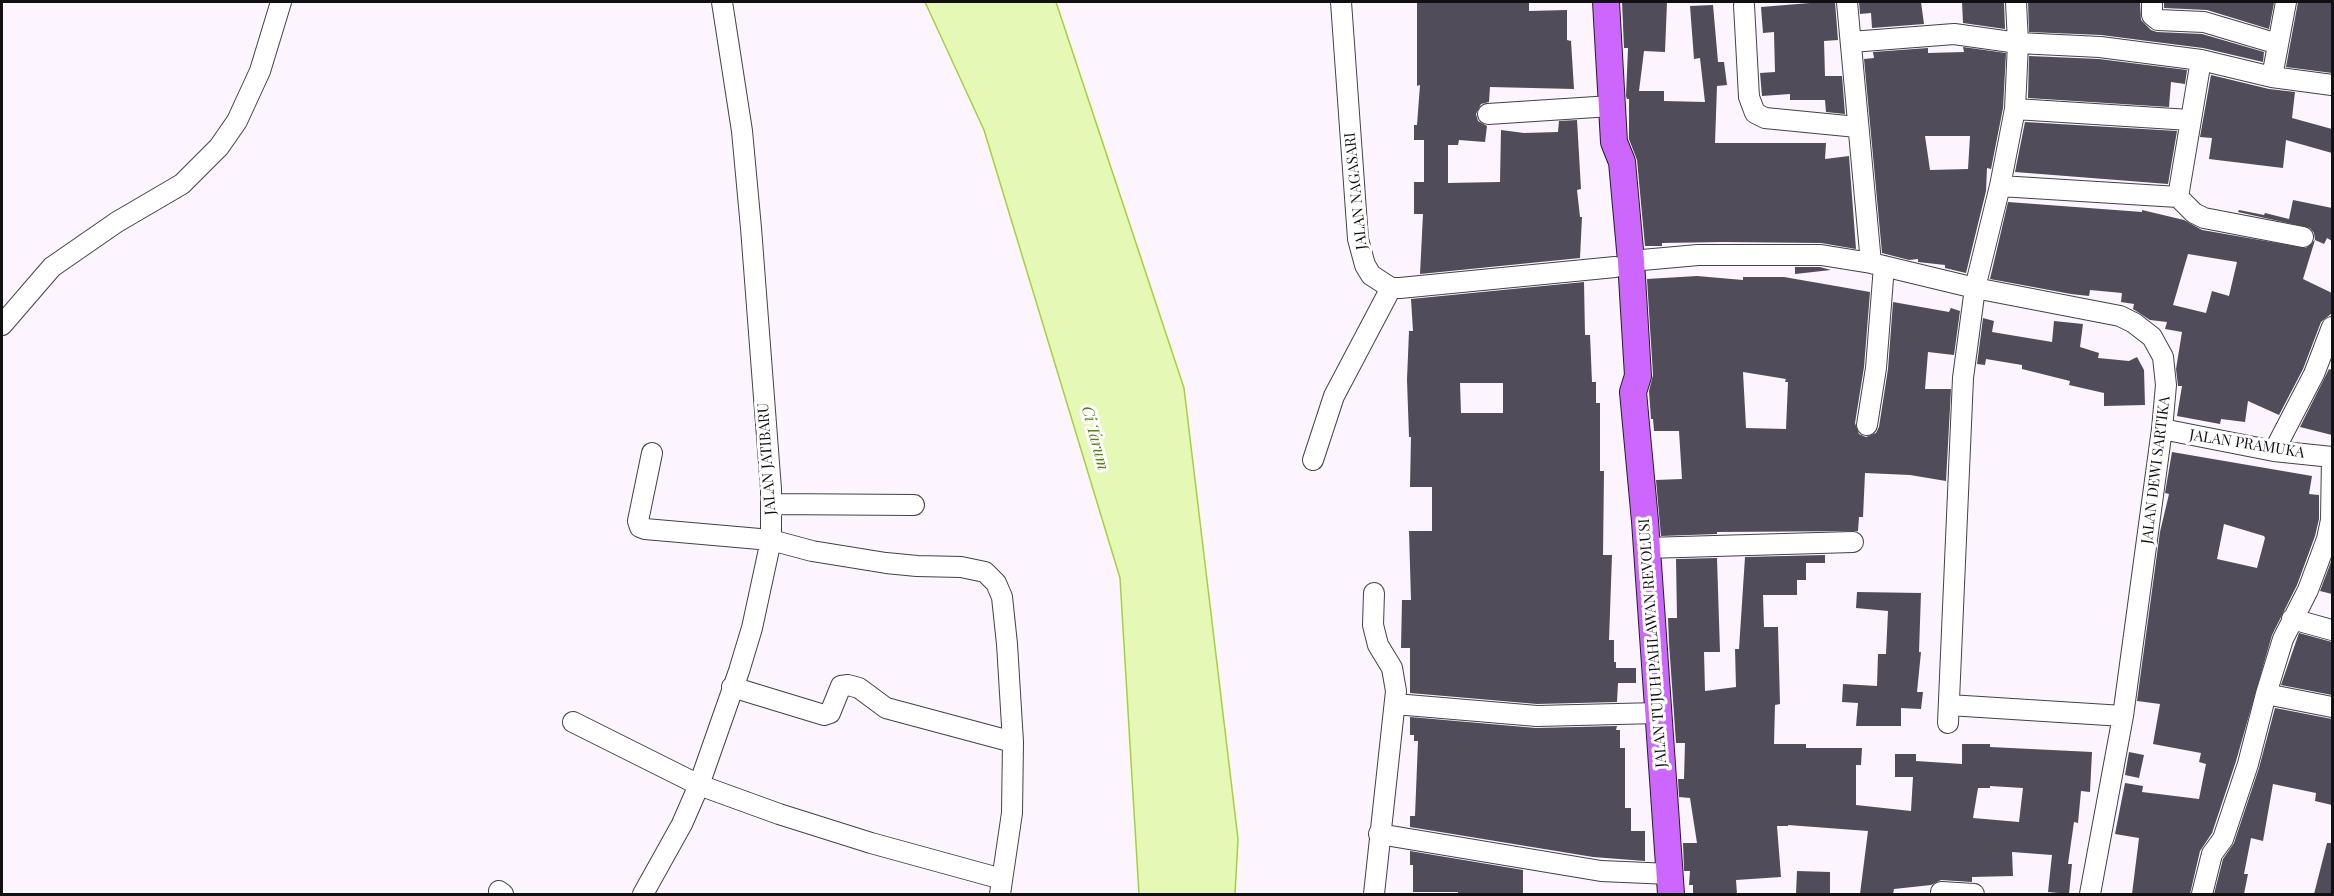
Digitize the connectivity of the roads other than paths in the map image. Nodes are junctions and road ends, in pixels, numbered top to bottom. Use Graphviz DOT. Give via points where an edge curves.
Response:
graph roads {
  1 [pos="281,2"];
  2 [pos="722,2"];
  3 [pos="1341,2"];
  4 [pos="1606,2"];
  5 [pos="1848,2"];
  6 [pos="2016,2"];
  7 [pos="2152,2"];
  8 [pos="2286,2"];
  9 [pos="1744,5"];
  10 [pos="1851,42"];
  11 [pos="2018,43"];
  12 [pos="2278,44"];
  13 [pos="2201,60"];
  14 [pos="2272,77"];
  15 [pos="2332,85"];
  16 [pos="1611,106"];
  17 [pos="2015,109"];
  18 [pos="1488,114"];
  19 [pos="2190,120"];
  20 [pos="1857,127"];
  21 [pos="2000,186"];
  22 [pos="2178,197"];
  23 [pos="2303,237"];
  24 [pos="1623,264"];
  25 [pos="1877,265"];
  26 [pos="1391,288"];
  27 [pos="1974,288"];
  28 [pos="2,325"];
  29 [pos="2332,327"];
  30 [pos="1867,425"];
  31 [pos="2162,429"];
  32 [pos="2274,452"];
  33 [pos="652,453"];
  34 [pos="2332,457"];
  35 [pos="1313,460"];
  36 [pos="771,504"];
  37 [pos="914,505"];
  38 [pos="771,540"];
  39 [pos="1853,542"];
  40 [pos="1646,548"];
  41 [pos="1374,593"];
  42 [pos="2292,619"];
  43 [pos="2332,630"];
  44 [pos="732,687"];
  45 [pos="2266,694"];
  46 [pos="1395,704"];
  47 [pos="2332,707"];
  48 [pos="1658,713"];
  49 [pos="2123,716"];
  50 [pos="573,722"];
  51 [pos="1013,742"];
  52 [pos="699,785"];
  53 [pos="1379,834"];
  54 [pos="1670,884"];
  55 [pos="1001,887"];
  56 [pos="1941,892"];
  57 [pos="643,894"];
  58 [pos="1374,894"];
  59 [pos="1974,894"];
  60 [pos="2090,894"];
  61 [pos="2202,894"];
  1 -- 28 [label="street" via="260,71 237,122 219,147 182,184 52,267"];
  2 -- 36 [label="street, JALAN JATIBARU" via="743,142"];
  3 -- 26 [label="street, JALAN NAGASARI" via="1358,239 1371,275"];
  4 -- 16 [label="main road, JALAN TUJUH PAHLAWAN REVOLUSI"];
  5 -- 10 [label="street"];
  6 -- 11 [label="street"];
  7 -- 12 [label="street" via="2151,15 2158,20 2204,22"];
  8 -- 12 [label="street"];
  9 -- 20 [label="street" via="1749,97 1755,113 1765,118"];
  10 -- 11 [label="street" via="1954,34"];
  10 -- 20 [label="street"];
  11 -- 13 [label="street" via="2100,47"];
  11 -- 17 [label="street"];
  12 -- 14 [label="street"];
  13 -- 14 [label="street"];
  13 -- 19 [label="street"];
  14 -- 15 [label="street"];
  16 -- 18 [label="street"];
  16 -- 24 [label="main road, JALAN TUJUH PAHLAWAN REVOLUSI" via="1614,142 1622,162"];
  17 -- 19 [label="street"];
  17 -- 21 [label="street"];
  19 -- 22 [label="street"];
  20 -- 25 [label="street"];
  21 -- 22 [label="street"];
  21 -- 27 [label="street"];
  22 -- 23 [label="street" via="2204,218"];
  24 -- 25 [label="street, JALAN DEWI SARTIKA" via="1698,255 1774,254 1821,255"];
  24 -- 26 [label="street"];
  24 -- 40 [label="main road, JALAN TUJUH PAHLAWAN REVOLUSI" via="1626,376 1634,392"];
  25 -- 27 [label="street, JALAN DEWI SARTIKA"];
  25 -- 30 [label="street" via="1876,368"];
  26 -- 35 [label="street" via="1334,396"];
  27 -- 31 [label="street, JALAN DEWI SARTIKA" via="2120,316 2134,323 2152,337 2163,357 2166,385"];
  27 -- 49 [label="street" via="1963,378 1948,714"];
  29 -- 32 [label="street"];
  31 -- 32 [label="street, JALAN PRAMUKA"];
  31 -- 49 [label="street, JALAN DEWI SARTIKA"];
  32 -- 34 [label="street, JALAN PRAMUKA"];
  33 -- 38 [label="street" via="640,527"];
  34 -- 42 [label="street" via="2329,531 2308,590"];
  36 -- 37 [label="street"];
  36 -- 38 [label="street, JALAN JATIBARU"];
  38 -- 44 [label="street, JALAN JATIBARU" via="752,628"];
  38 -- 51 [label="street" via="886,563 985,572 1002,597"];
  39 -- 40 [label="street"];
  40 -- 48 [label="main road, JALAN TUJUH PAHLAWAN REVOLUSI"];
  41 -- 46 [label="street" via="1373,625 1378,645 1394,674"];
  42 -- 43 [label="street"];
  42 -- 45 [label="street"];
  44 -- 51 [label="street" via="824,715 830,713 841,686 848,685 859,688 886,708"];
  44 -- 52 [label="street, JALAN JATIBARU"];
  45 -- 47 [label="street"];
  45 -- 61 [label="street" via="2248,764 2223,839 2212,853"];
  46 -- 48 [label="street" via="1537,716"];
  46 -- 53 [label="street"];
  48 -- 54 [label="main road, JALAN TUJUH PAHLAWAN REVOLUSI"];
  49 -- 60 [label="street, JALAN DEWI SARTIKA"];
  50 -- 52 [label="street"];
  51 -- 55 [label="street" via="1012,813"];
  52 -- 55 [label="street"];
  52 -- 57 [label="street, JALAN JATIBARU"];
  53 -- 54 [label="street"];
  53 -- 58 [label="street"];
  56 -- 59 [label="street"];
}
